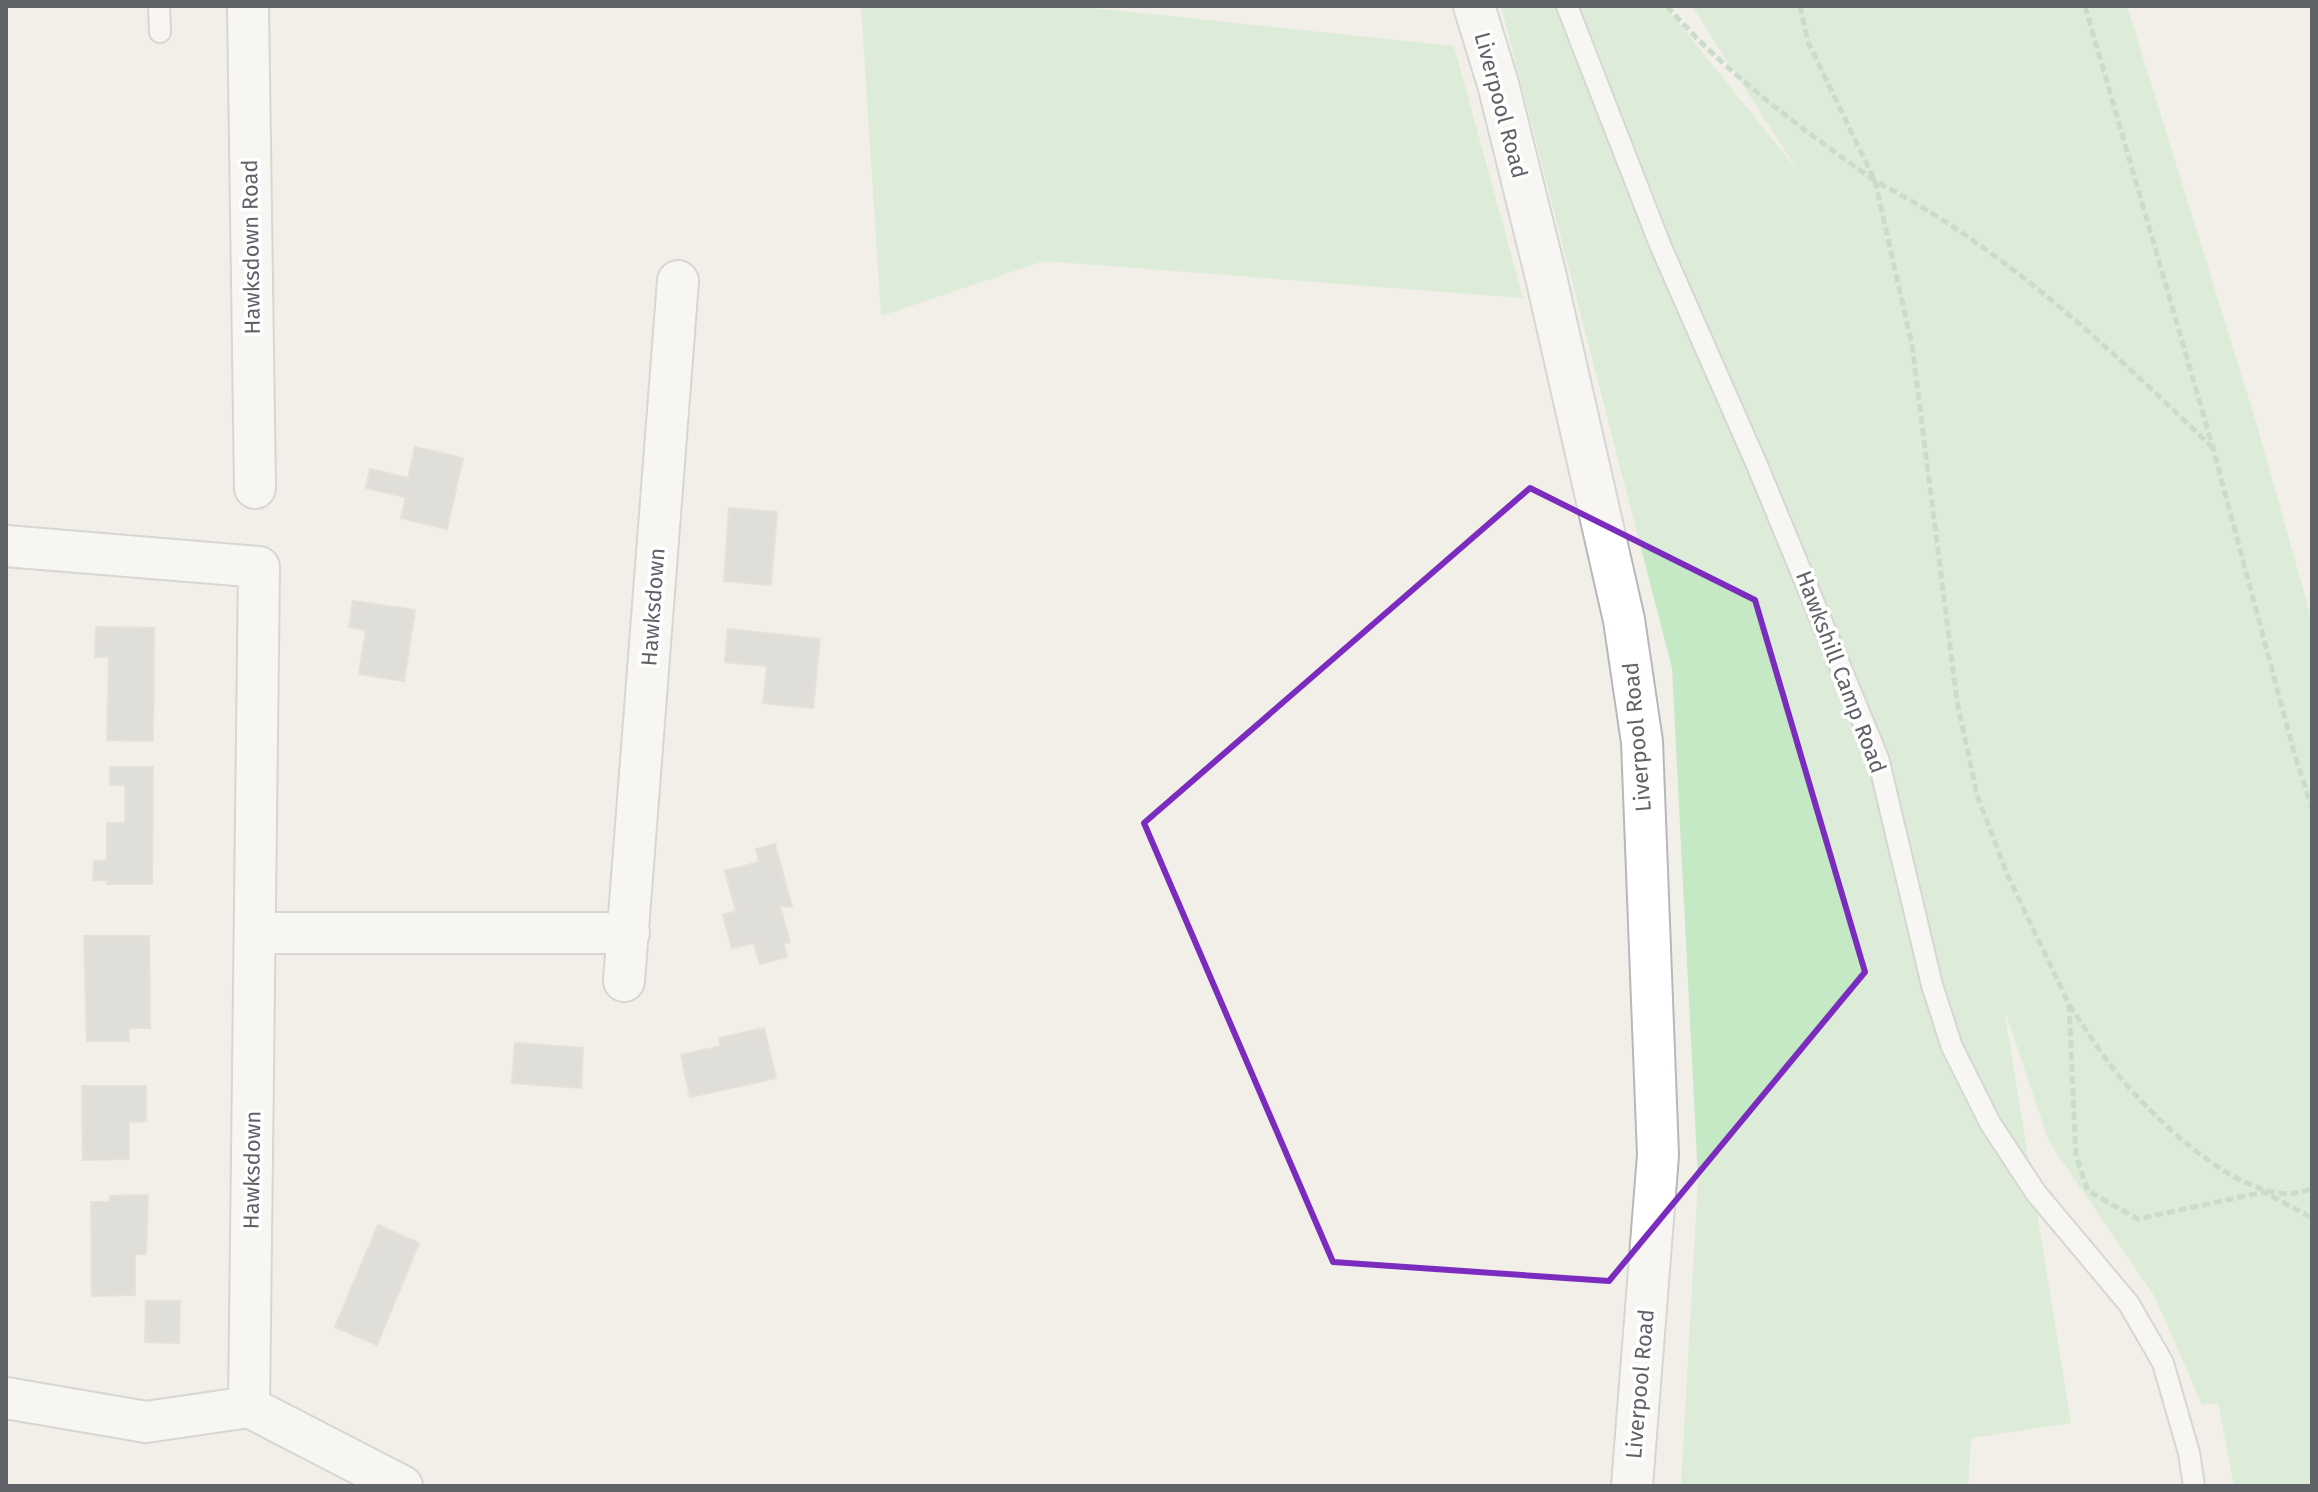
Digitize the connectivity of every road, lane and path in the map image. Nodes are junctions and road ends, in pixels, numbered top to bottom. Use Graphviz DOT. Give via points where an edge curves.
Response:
graph roads {
  1 [pos="159,6"];
  2 [pos="248,6"];
  3 [pos="1474,6"];
  4 [pos="1567,6"];
  5 [pos="1667,6"];
  6 [pos="1800,6"];
  7 [pos="2085,6"];
  8 [pos="160,32"];
  9 [pos="1875,181"];
  10 [pos="678,281"];
  11 [pos="2213,448"];
  12 [pos="255,488"];
  13 [pos="6,546"];
  14 [pos="2312,808"];
  15 [pos="255,933"];
  16 [pos="629,933"];
  17 [pos="624,981"];
  18 [pos="2069,1004"];
  19 [pos="2312,1188"];
  20 [pos="2264,1192"];
  21 [pos="2312,1218"];
  22 [pos="6,1398"];
  23 [pos="249,1407"];
  24 [pos="402,1486"];
  25 [pos="1632,1486"];
  26 [pos="2194,1486"];
  1 -- 8 [label="lane"];
  2 -- 12 [label="street, Hawksdown Road"];
  3 -- 25 [label="street, Liverpool Road" via="1542,262 1624,620 1642,742 1658,1155"];
  4 -- 26 [label="lane, Hawkshill Camp Road" via="1661,247 1878,758 1952,1047 1990,1123 2036,1193 2129,1304 2163,1363"];
  5 -- 9 [label="path" via="1757,94"];
  6 -- 9 [label="path" via="1808,42"];
  7 -- 11 [label="path"];
  9 -- 11 [label="path" via="1931,210 2001,259 2114,353"];
  9 -- 18 [label="path" via="1912,345 1957,701 1977,795 2007,874"];
  10 -- 16 [label="street, Hawksdown"];
  11 -- 14 [label="path"];
  13 -- 15 [label="street, Hawksdown" via="259,567"];
  15 -- 16 [label="street"];
  15 -- 23 [label="street, Hawksdown"];
  16 -- 17 [label="street, Hawksdown"];
  18 -- 20 [label="path" via="2119,1076 2174,1132 2218,1167"];
  18 -- 20 [label="path" via="2076,1156 2088,1191 2138,1219"];
  19 -- 20 [label="path"];
  20 -- 21 [label="path"];
  22 -- 23 [label="street" via="146,1422"];
  23 -- 24 [label="street"];
}
